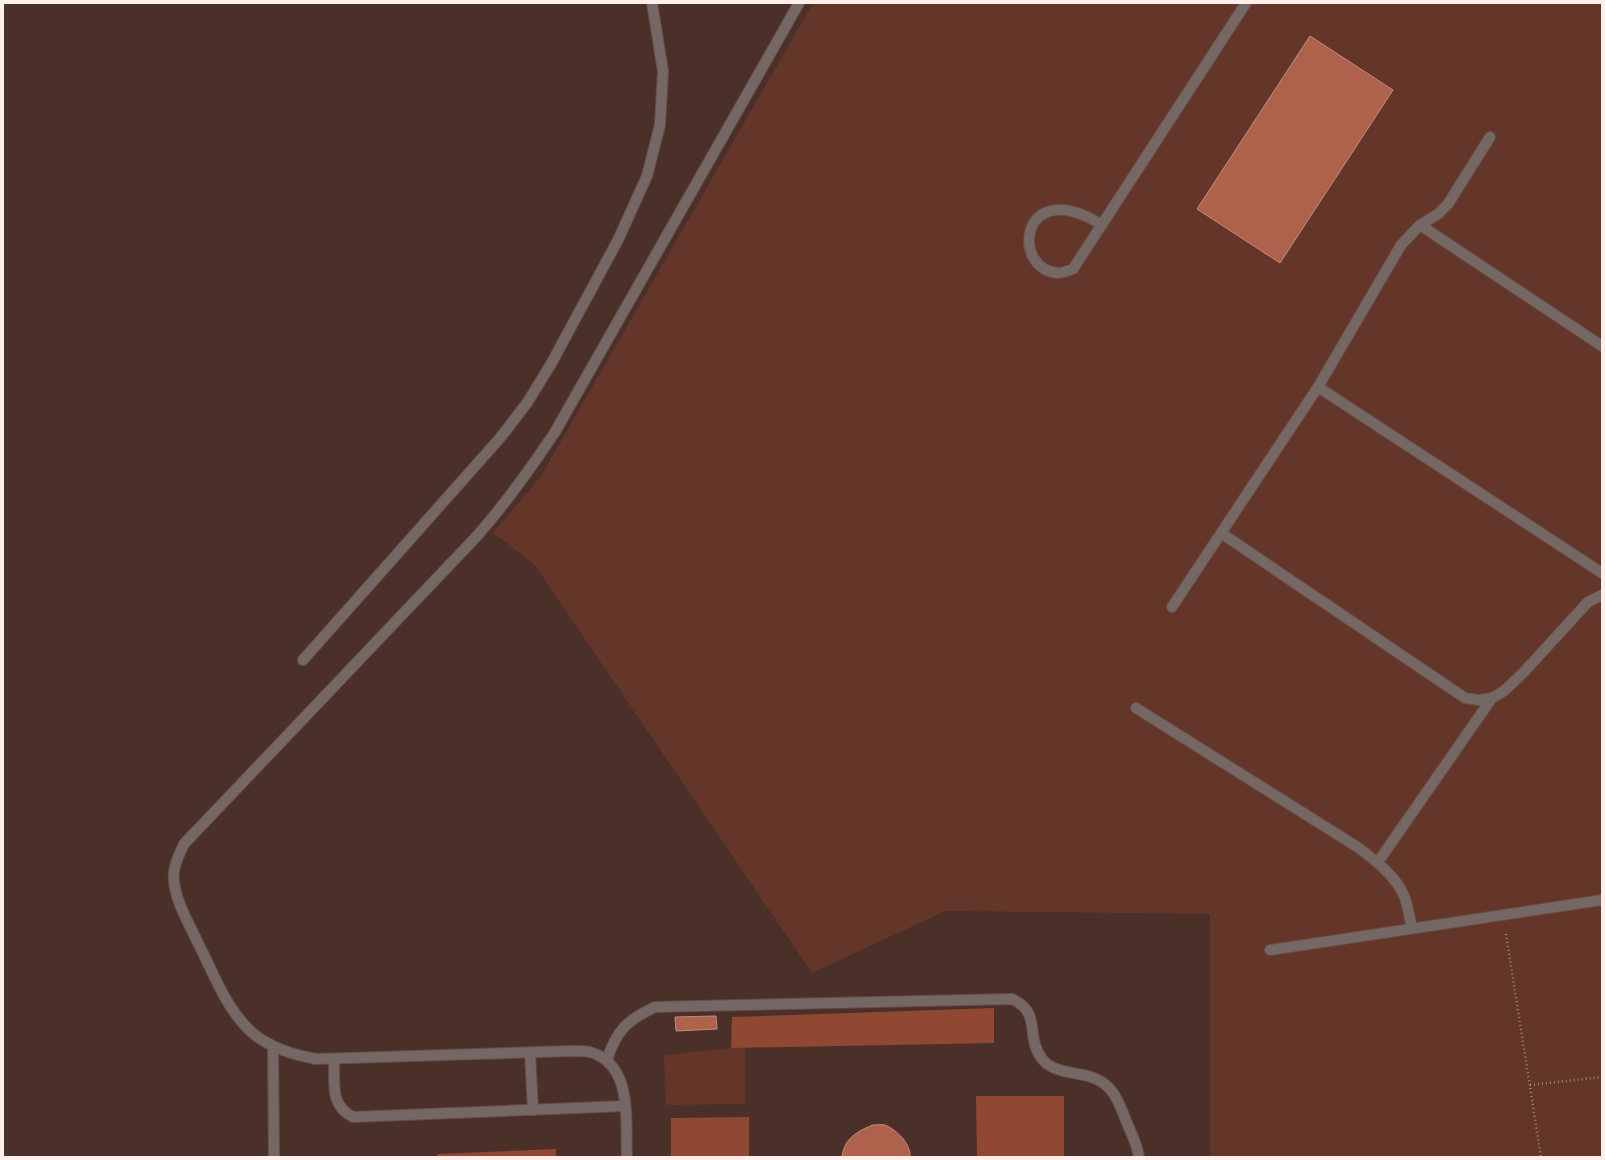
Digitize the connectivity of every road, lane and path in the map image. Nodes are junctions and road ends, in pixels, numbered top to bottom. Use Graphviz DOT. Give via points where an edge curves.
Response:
graph roads {
  1 [pos="652,3"];
  2 [pos="799,3"];
  3 [pos="1246,3"];
  4 [pos="1490,136"];
  5 [pos="1102,225"];
  6 [pos="1420,225"];
  7 [pos="1602,346"];
  8 [pos="1318,386"];
  9 [pos="1221,533"];
  10 [pos="1602,573"];
  11 [pos="1602,595"];
  12 [pos="1172,607"];
  13 [pos="303,660"];
  14 [pos="1492,698"];
  15 [pos="1136,708"];
  16 [pos="1378,862"];
  17 [pos="1602,900"];
  18 [pos="1503,915"];
  19 [pos="1412,928"];
  20 [pos="1270,950"];
  21 [pos="273,1047"];
  22 [pos="530,1053"];
  23 [pos="334,1059"];
  24 [pos="607,1060"];
  25 [pos="1602,1077"];
  26 [pos="1530,1086"];
  27 [pos="625,1106"];
  28 [pos="533,1110"];
  29 [pos="274,1157"];
  30 [pos="627,1157"];
  31 [pos="1139,1157"];
  32 [pos="1541,1157"];
  1 -- 13 [label="lane" via="663,71 660,125 647,176 618,240 551,364 526,403 494,444"];
  2 -- 21 [label="lane" via="556,432 532,468 477,536 184,844 176,861 173,879 177,898 226,1000 255,1035"];
  3 -- 5 [label="lane"];
  4 -- 6 [label="lane" via="1448,204"];
  5 -- 5 [label="lane" via="1074,269 1059,273 1044,269 1034,258 1028,241 1032,224 1045,212 1063,210 1083,215"];
  6 -- 7 [label="lane"];
  6 -- 8 [label="lane" via="1401,245"];
  8 -- 9 [label="lane"];
  8 -- 10 [label="lane"];
  9 -- 12 [label="lane"];
  9 -- 14 [label="lane" via="1466,698"];
  11 -- 14 [label="lane" via="1588,602 1523,673 1504,691"];
  14 -- 16 [label="lane"];
  15 -- 16 [label="lane"];
  16 -- 19 [label="lane" via="1404,897"];
  17 -- 18 [label="lane"];
  18 -- 19 [label="lane"];
  18 -- 26 [label="path"];
  19 -- 20 [label="lane"];
  21 -- 23 [label="lane" via="316,1059"];
  21 -- 29 [label="lane"];
  22 -- 23 [label="lane"];
  22 -- 24 [label="lane" via="590,1052"];
  22 -- 28 [label="lane"];
  23 -- 28 [label="lane" via="335,1096 344,1113 353,1117"];
  24 -- 27 [label="lane" via="618,1073 624,1090"];
  24 -- 31 [label="lane" via="613,1042 623,1027 638,1015 655,1007 1012,998 1029,1011 1033,1041 1045,1062 1055,1068 1092,1077 1112,1090 1138,1146"];
  25 -- 26 [label="path"];
  26 -- 32 [label="path"];
  27 -- 28 [label="lane"];
  27 -- 30 [label="lane"];
}
